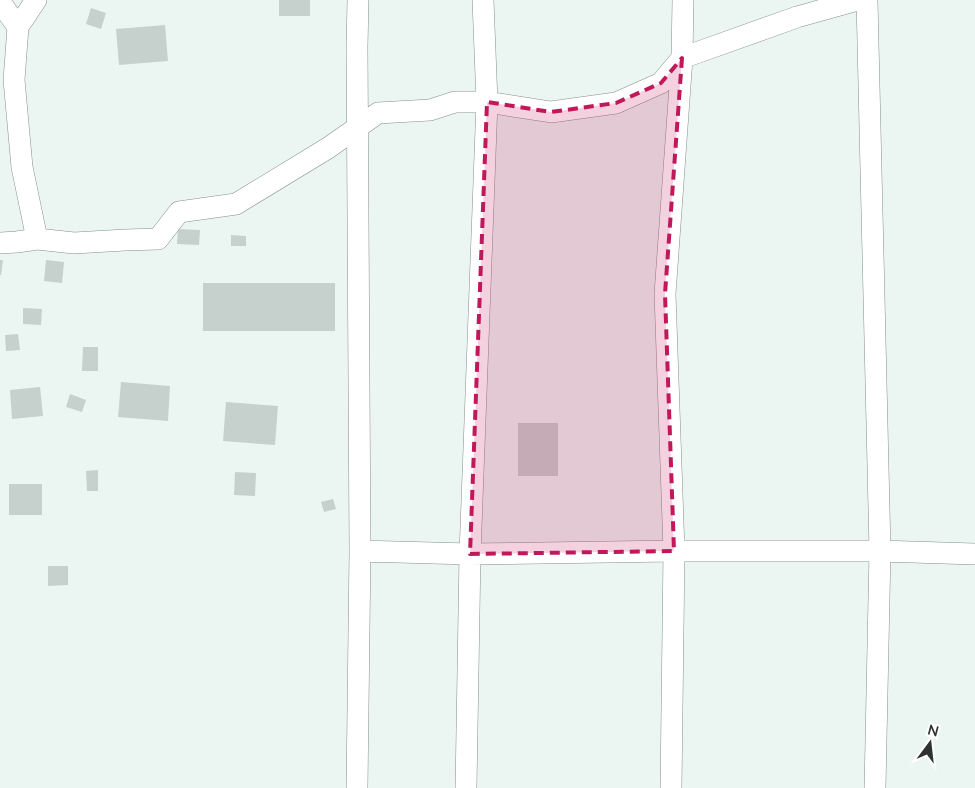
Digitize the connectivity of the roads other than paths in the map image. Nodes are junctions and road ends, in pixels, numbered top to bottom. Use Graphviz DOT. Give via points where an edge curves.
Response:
graph roads {
  1 [pos="36,0"];
  2 [pos="358,0"];
  3 [pos="484,0"];
  4 [pos="682,0"];
  5 [pos="858,0"];
  6 [pos="868,0"];
  7 [pos="0,2"];
  8 [pos="18,27"];
  9 [pos="682,58"];
  10 [pos="486,102"];
  11 [pos="358,127"];
  12 [pos="37,239"];
  13 [pos="0,243"];
  14 [pos="674,551"];
  15 [pos="880,551"];
  16 [pos="360,552"];
  17 [pos="470,554"];
  18 [pos="975,554"];
  19 [pos="357,788"];
  20 [pos="466,788"];
  21 [pos="671,788"];
  22 [pos="875,788"];
  1 -- 8 [label="street"];
  2 -- 11 [label="street"];
  3 -- 10 [label="street"];
  4 -- 9 [label="street"];
  5 -- 9 [label="street" via="797,17"];
  6 -- 15 [label="street"];
  7 -- 8 [label="street"];
  8 -- 12 [label="street" via="14,80 22,167"];
  9 -- 10 [label="street" via="661,83 616,103 551,112"];
  9 -- 14 [label="street" via="665,294"];
  10 -- 11 [label="street" via="455,102 430,110 378,113"];
  10 -- 17 [label="street"];
  11 -- 12 [label="street" via="236,204 179,212 158,239 74,243"];
  11 -- 16 [label="street"];
  12 -- 13 [label="street"];
  14 -- 15 [label="street"];
  14 -- 17 [label="street"];
  14 -- 21 [label="street"];
  15 -- 18 [label="street"];
  15 -- 22 [label="street"];
  16 -- 17 [label="street"];
  16 -- 19 [label="street"];
  17 -- 20 [label="street"];
}
